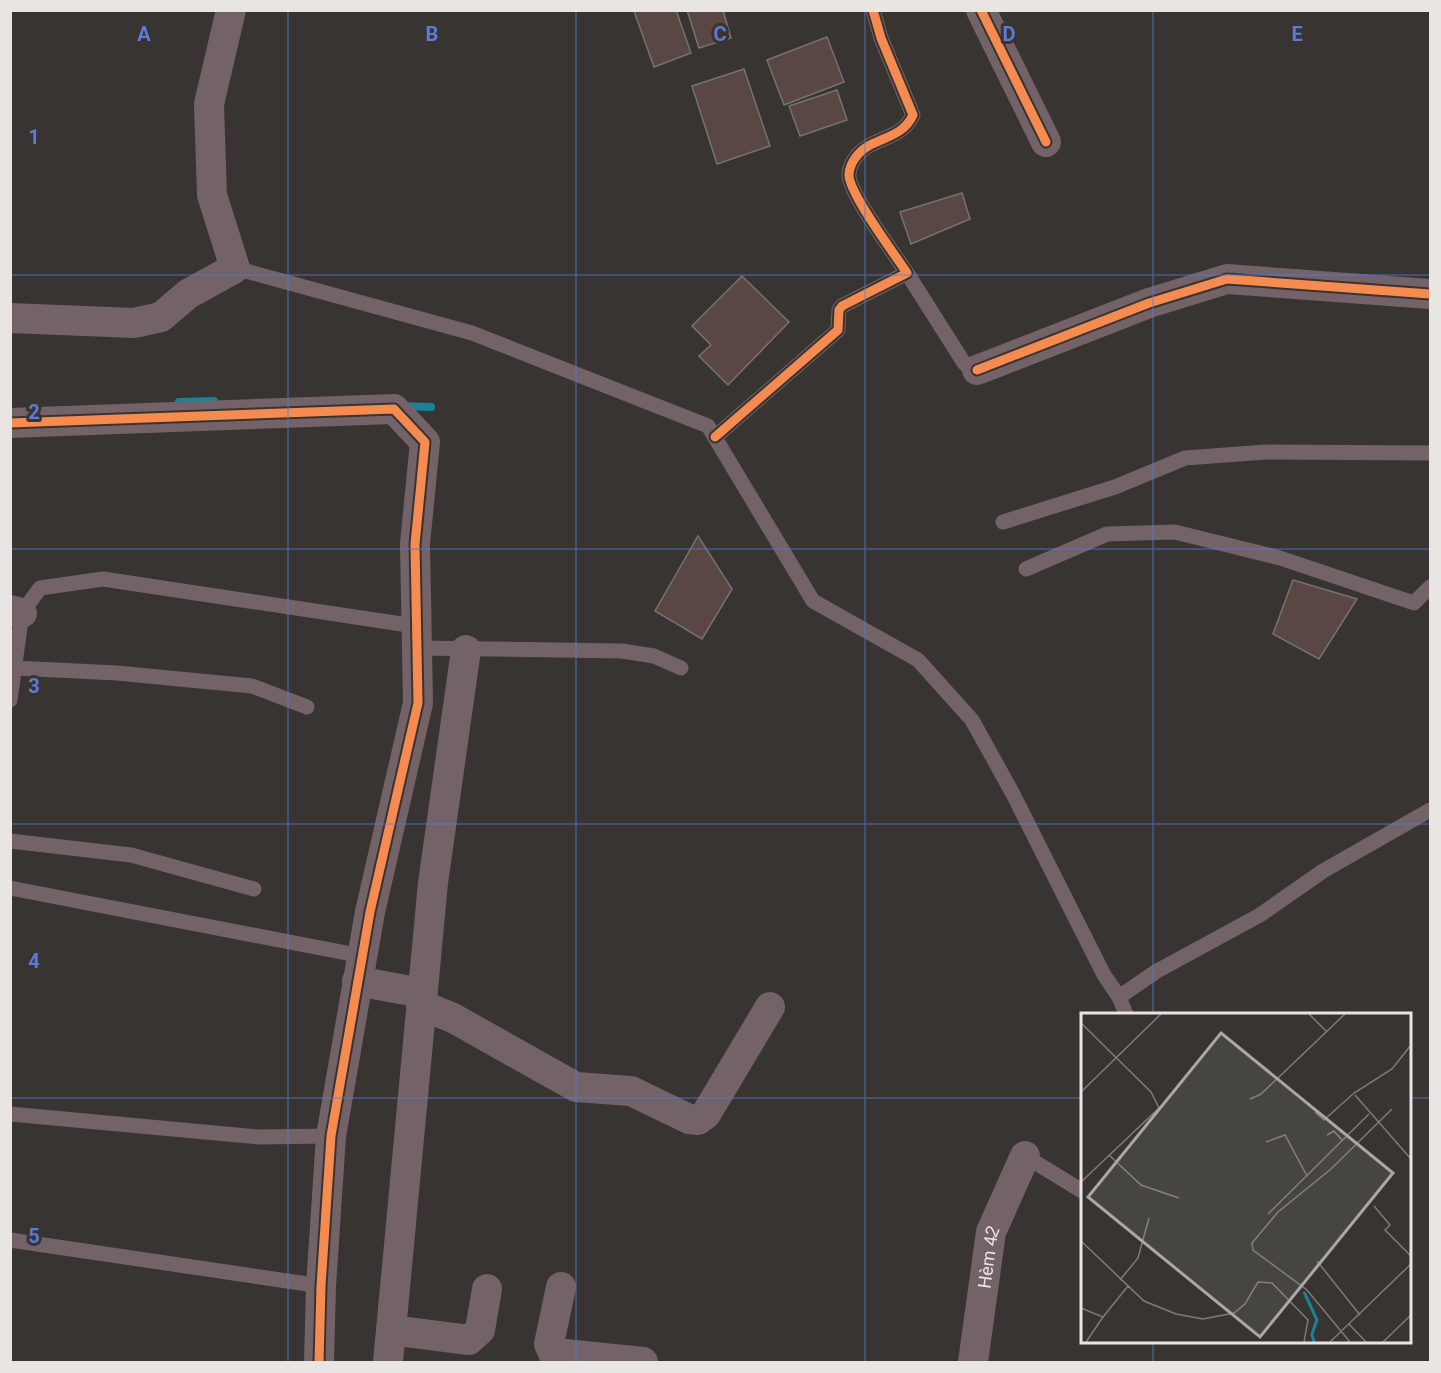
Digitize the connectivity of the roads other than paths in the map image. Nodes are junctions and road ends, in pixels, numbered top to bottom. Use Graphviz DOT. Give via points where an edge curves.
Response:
graph roads {
  1 [pos="231,10"];
  2 [pos="873,10"];
  3 [pos="981,10"];
  4 [pos="1046,142"];
  5 [pos="235,268"];
  6 [pos="907,273"];
  7 [pos="1431,294"];
  8 [pos="10,318"];
  9 [pos="977,370"];
  10 [pos="10,423"];
  11 [pos="715,437"];
  12 [pos="1431,453"];
  13 [pos="1003,522"];
  14 [pos="1026,569"];
  15 [pos="1431,587"];
  16 [pos="16,611"];
  17 [pos="416,637"];
  18 [pos="466,650"];
  19 [pos="15,668"];
  20 [pos="681,668"];
  21 [pos="10,700"];
  22 [pos="307,707"];
  23 [pos="1431,810"];
  24 [pos="10,841"];
  25 [pos="10,888"];
  26 [pos="254,889"];
  27 [pos="359,968"];
  28 [pos="1119,997"];
  29 [pos="421,999"];
  30 [pos="770,1007"];
  31 [pos="1126,1013"];
  32 [pos="10,1114"];
  33 [pos="331,1136"];
  34 [pos="1024,1156"];
  35 [pos="1081,1190"];
  36 [pos="10,1240"];
  37 [pos="321,1286"];
  38 [pos="561,1287"];
  39 [pos="487,1290"];
  40 [pos="391,1330"];
  41 [pos="565,1358"];
  42 [pos="319,1362"];
  43 [pos="388,1362"];
  44 [pos="643,1362"];
  45 [pos="973,1362"];
  1 -- 5 [label="street" via="209,104 212,195"];
  2 -- 6 [label="lane" via="913,115 907,126 868,146 854,159 848,176 855,195"];
  3 -- 4 [label="street"];
  5 -- 8 [label="street" via="188,294 161,317 134,323"];
  5 -- 11 [label="lane" via="472,333 708,426"];
  6 -- 9 [label="lane" via="963,363"];
  6 -- 11 [label="lane" via="842,306 838,330"];
  7 -- 9 [label="street" via="1227,279 1149,303"];
  10 -- 17 [label="street" via="394,409 425,442 415,544"];
  11 -- 28 [label="lane" via="813,601 918,660 972,720"];
  12 -- 13 [label="lane" via="1266,452 1185,458 1115,487"];
  14 -- 15 [label="lane" via="1107,534 1175,532 1280,558 1414,603"];
  16 -- 17 [label="lane" via="40,588 104,579"];
  16 -- 19 [label="lane"];
  17 -- 18 [label="lane"];
  17 -- 27 [label="street" via="418,703"];
  18 -- 20 [label="lane" via="622,651 654,656"];
  18 -- 29 [label="street" via="434,871"];
  19 -- 21 [label="lane"];
  19 -- 22 [label="lane" via="252,686"];
  23 -- 28 [label="lane" via="1323,871 1260,915 1157,971"];
  24 -- 26 [label="lane" via="131,855"];
  25 -- 27 [label="lane"];
  27 -- 29 [label="street"];
  27 -- 33 [label="street"];
  28 -- 31 [label="lane"];
  29 -- 30 [label="street" via="576,1087 631,1091 698,1120"];
  29 -- 40 [label="street"];
  32 -- 33 [label="lane" via="258,1137"];
  33 -- 37 [label="street"];
  34 -- 35 [label="lane"];
  34 -- 45 [label="street, Hèm 42" via="991,1232"];
  36 -- 37 [label="lane"];
  37 -- 42 [label="street"];
  38 -- 41 [label="street" via="549,1344 553,1353"];
  39 -- 40 [label="street" via="480,1330 469,1340"];
  40 -- 43 [label="street"];
  41 -- 44 [label="street"];
}
